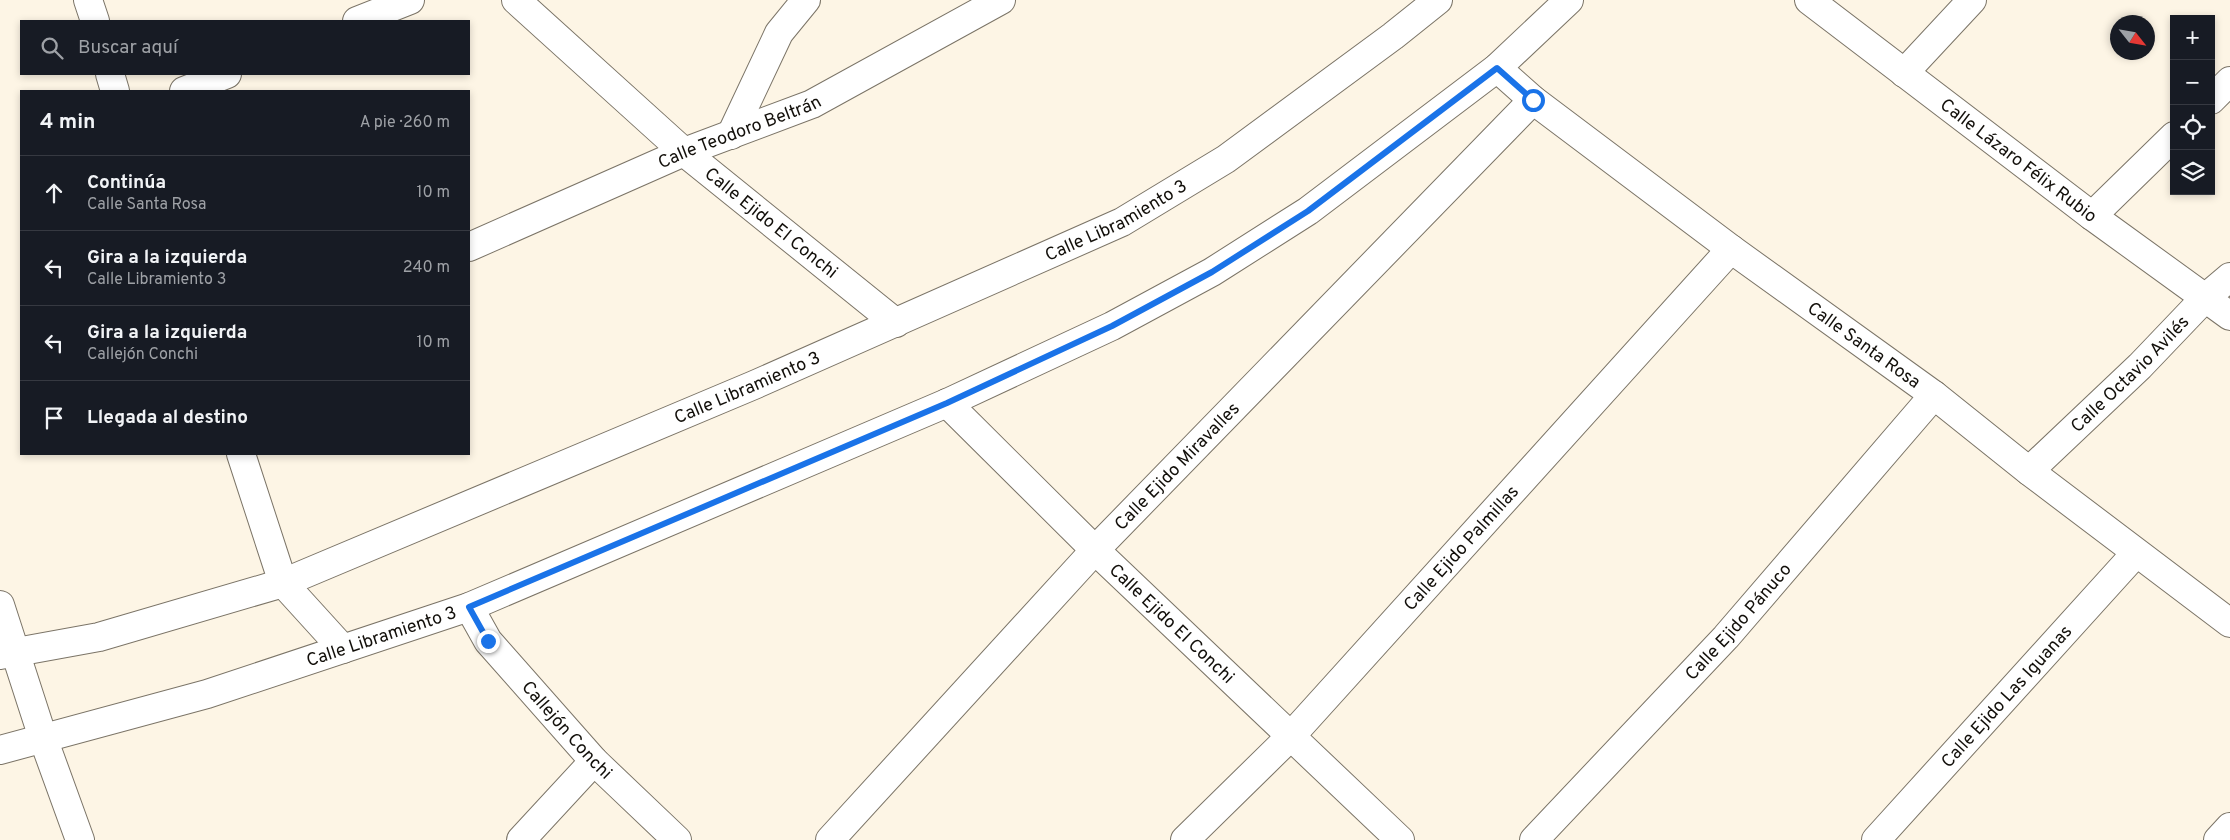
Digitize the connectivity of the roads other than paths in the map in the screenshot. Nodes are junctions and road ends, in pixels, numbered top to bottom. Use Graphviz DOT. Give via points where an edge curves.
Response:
graph roads {
  1 [pos="88,0"];
  2 [pos="410,0"];
  3 [pos="516,0"];
  4 [pos="806,0"];
  5 [pos="1001,0"];
  6 [pos="1438,0"];
  7 [pos="1569,0"];
  8 [pos="1809,0"];
  9 [pos="1972,0"];
  10 [pos="95,20"];
  11 [pos="360,20"];
  12 [pos="1497,68"];
  13 [pos="1904,73"];
  14 [pos="110,75"];
  15 [pos="224,75"];
  16 [pos="2230,81"];
  17 [pos="115,90"];
  18 [pos="187,90"];
  19 [pos="2215,96"];
  20 [pos="1533,100"];
  21 [pos="731,135"];
  22 [pos="2170,140"];
  23 [pos="684,152"];
  24 [pos="2092,216"];
  25 [pos="470,247"];
  26 [pos="1731,249"];
  27 [pos="2230,277"];
  28 [pos="2204,299"];
  29 [pos="2230,316"];
  30 [pos="896,323"];
  31 [pos="1934,395"];
  32 [pos="947,403"];
  33 [pos="241,455"];
  34 [pos="2029,471"];
  35 [pos="1095,550"];
  36 [pos="2136,553"];
  37 [pos="283,583"];
  38 [pos="0,605"];
  39 [pos="469,607"];
  40 [pos="2230,623"];
  41 [pos="343,649"];
  42 [pos="7,654"];
  43 [pos="1290,737"];
  44 [pos="43,738"];
  45 [pos="0,750"];
  46 [pos="594,761"];
  47 [pos="2230,827"];
  48 [pos="80,840"];
  49 [pos="521,840"];
  50 [pos="677,840"];
  51 [pos="830,840"];
  52 [pos="1185,840"];
  53 [pos="1400,840"];
  54 [pos="1534,840"];
  55 [pos="1876,840"];
  56 [pos="2218,840"];
  1 -- 10 [label="street"];
  2 -- 11 [label="street"];
  3 -- 23 [label="street, Calle Ejido El Conchi"];
  4 -- 21 [label="street" via="779,33"];
  5 -- 21 [label="street, Calle Teodoro Beltrán" via="812,104"];
  6 -- 30 [label="street, Calle Libramiento 3" via="1226,159 1122,222"];
  7 -- 12 [label="street, Calle Libramiento 3"];
  8 -- 13 [label="street, Calle Lázaro Félix Rubio"];
  9 -- 13 [label="street"];
  12 -- 20 [label="street, Calle Santa Rosa"];
  12 -- 32 [label="street, Calle Libramiento 3" via="1308,211 1212,272 1112,326"];
  13 -- 24 [label="street, Calle Lázaro Félix Rubio"];
  14 -- 17 [label="street"];
  15 -- 18 [label="street"];
  16 -- 19 [label="street"];
  20 -- 26 [label="street, Calle Santa Rosa"];
  20 -- 35 [label="street, Calle Ejido Miravalles"];
  21 -- 23 [label="street, Calle Teodoro Beltrán"];
  22 -- 24 [label="street"];
  23 -- 25 [label="street, Calle Teodoro Beltrán"];
  23 -- 30 [label="street, Calle Ejido El Conchi"];
  24 -- 28 [label="street, Calle Lázaro Félix Rubio"];
  26 -- 31 [label="street, Calle Santa Rosa"];
  26 -- 43 [label="street, Calle Ejido Palmillas"];
  27 -- 28 [label="street, Calle Octavio Avilés"];
  28 -- 29 [label="street, Calle Lázaro Félix Rubio"];
  28 -- 34 [label="street, Calle Octavio Avilés" via="2140,366"];
  30 -- 37 [label="street, Calle Libramiento 3"];
  31 -- 34 [label="street, Calle Santa Rosa"];
  31 -- 54 [label="street, Calle Ejido Pánuco" via="1726,637"];
  32 -- 35 [label="street, Calle Ejido El Conchi"];
  32 -- 39 [label="street, Calle Libramiento 3"];
  33 -- 37 [label="street"];
  34 -- 36 [label="street, Calle Santa Rosa"];
  35 -- 43 [label="street, Calle Ejido El Conchi"];
  35 -- 51 [label="street, Calle Ejido Miravalles"];
  36 -- 40 [label="street, Calle Santa Rosa"];
  36 -- 55 [label="street, Calle Ejido Las Iguanas"];
  37 -- 41 [label="street"];
  37 -- 42 [label="street, Calle Libramiento 3" via="99,637"];
  38 -- 42 [label="street"];
  39 -- 41 [label="street, Calle Libramiento 3"];
  39 -- 46 [label="street, Callejón Conchi" via="488,641"];
  41 -- 44 [label="street, Calle Libramiento 3" via="207,694"];
  42 -- 44 [label="street"];
  43 -- 52 [label="street, Calle Ejido Palmillas"];
  43 -- 53 [label="street, Calle Ejido El Conchi"];
  44 -- 45 [label="street, Calle Libramiento 3"];
  44 -- 48 [label="street"];
  46 -- 49 [label="street"];
  46 -- 50 [label="street, Callejón Conchi"];
  47 -- 56 [label="street"];
}
